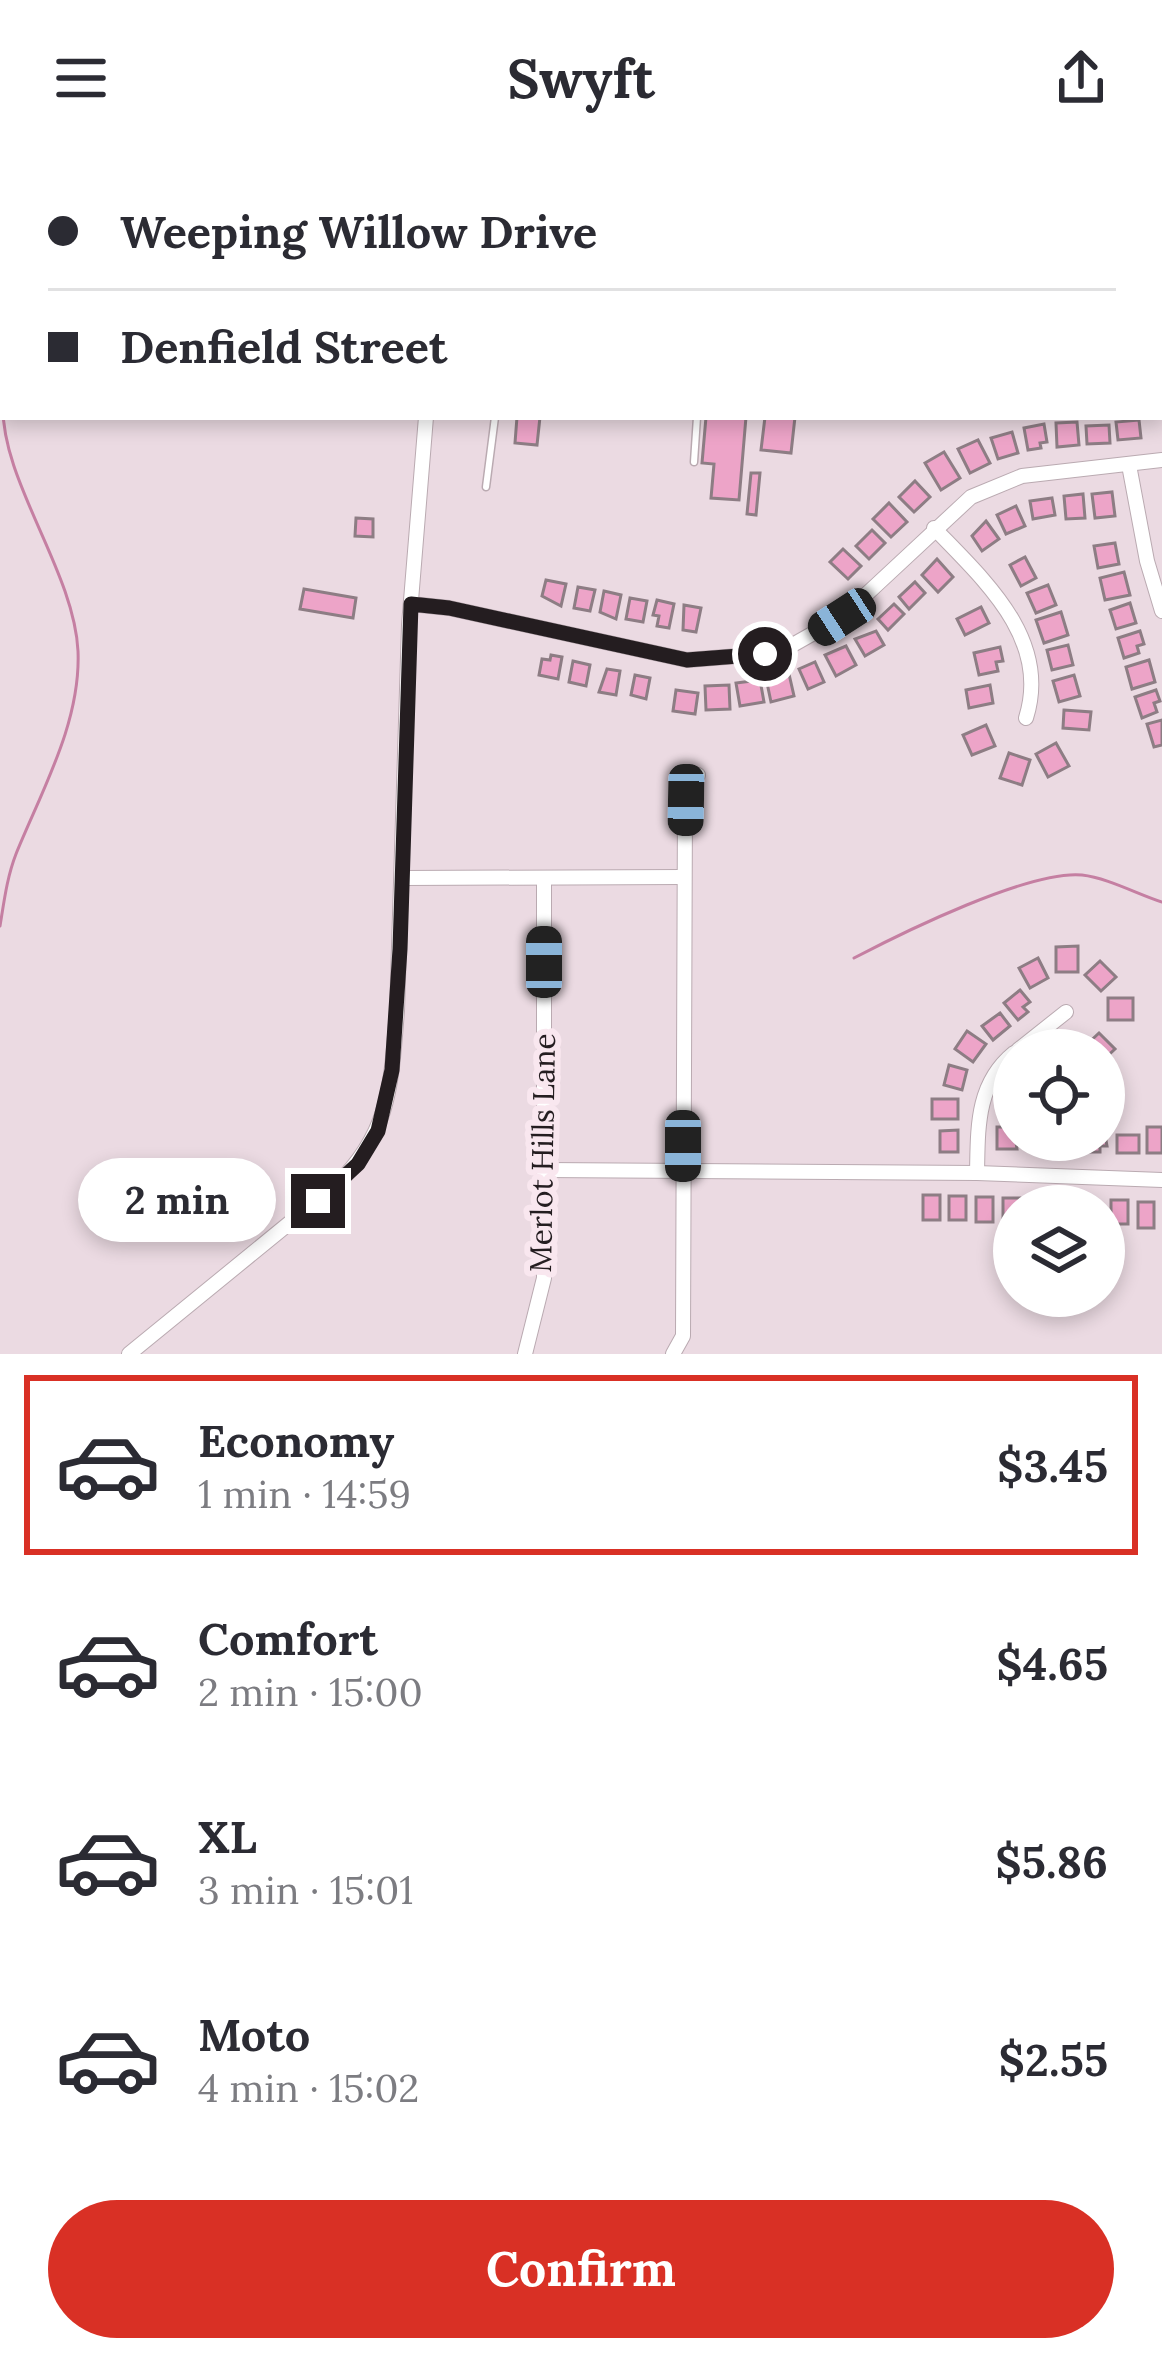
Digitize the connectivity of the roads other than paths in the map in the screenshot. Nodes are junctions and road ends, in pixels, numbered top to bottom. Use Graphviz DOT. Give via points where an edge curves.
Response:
graph roads {
  1 [pos="426,420"];
  2 [pos="495,420"];
  3 [pos="697,420"];
  4 [pos="1162,460"];
  5 [pos="694,462"];
  6 [pos="1129,465"];
  7 [pos="486,487"];
  8 [pos="934,529"];
  9 [pos="411,604"];
  10 [pos="1162,611"];
  11 [pos="1026,718"];
  12 [pos="698,775"];
  13 [pos="684,877"];
  14 [pos="403,878"];
  15 [pos="544,879"];
  16 [pos="1066,1012"];
  17 [pos="1045,1029"];
  18 [pos="993,1076"];
  19 [pos="545,1170"];
  20 [pos="683,1171"];
  21 [pos="977,1173"];
  22 [pos="1162,1180"];
  23 [pos="129,1354"];
  24 [pos="525,1354"];
  25 [pos="673,1354"];
  1 -- 9 [label="street"];
  2 -- 7 [label="lane"];
  3 -- 5 [label="lane"];
  4 -- 6 [label="street"];
  6 -- 8 [label="street" via="1001,483"];
  6 -- 10 [label="street"];
  8 -- 9 [label="street" via="842,617 789,647 742,658 687,660"];
  8 -- 11 [label="street" via="1010,611 1032,679"];
  9 -- 14 [label="street"];
  12 -- 13 [label="street" via="686,800"];
  13 -- 15 [label="street"];
  13 -- 20 [label="street"];
  14 -- 15 [label="street"];
  14 -- 23 [label="street" via="392,1070 369,1147 318,1201"];
  15 -- 19 [label="street, Merlot Hills Lane"];
  16 -- 17 [label="street"];
  18 -- 21 [label="street" via="983,1095"];
  19 -- 20 [label="street"];
  19 -- 24 [label="street, Merlot Hills Lane" via="544,1278"];
  20 -- 21 [label="street"];
  20 -- 25 [label="street" via="683,1336"];
  21 -- 22 [label="street"];
}
